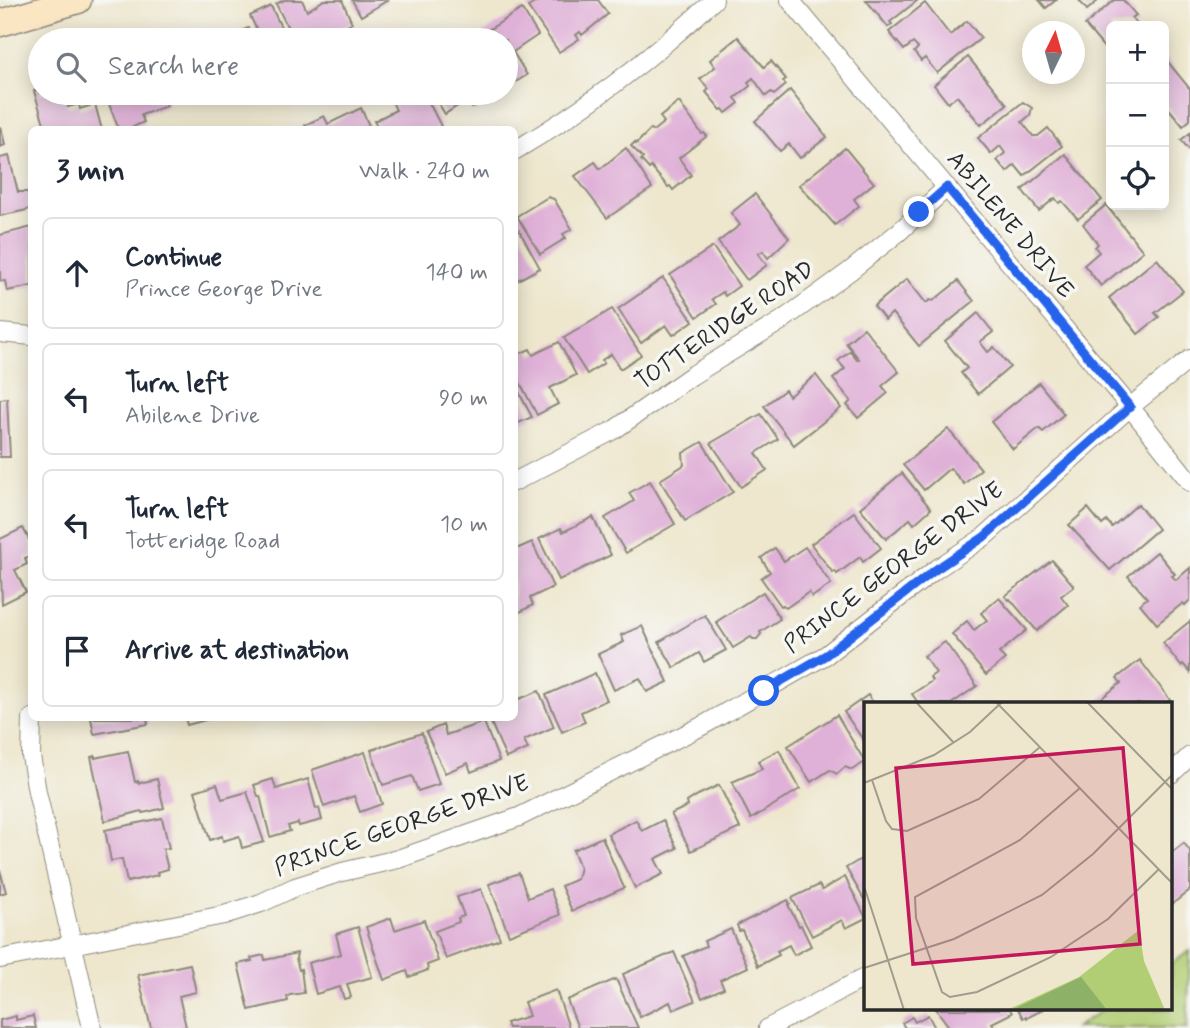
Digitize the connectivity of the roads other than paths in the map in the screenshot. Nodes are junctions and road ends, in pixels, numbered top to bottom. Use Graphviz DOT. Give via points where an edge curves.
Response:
graph roads {
  1 [pos="78,0"];
  2 [pos="714,0"];
  3 [pos="790,0"];
  4 [pos="0,23"];
  5 [pos="518,147"];
  6 [pos="947,187"];
  7 [pos="0,333"];
  8 [pos="28,336"];
  9 [pos="1190,359"];
  10 [pos="1130,407"];
  11 [pos="518,480"];
  12 [pos="1190,482"];
  13 [pos="32,721"];
  14 [pos="1190,756"];
  15 [pos="1172,773"];
  16 [pos="73,944"];
  17 [pos="0,958"];
  18 [pos="864,977"];
  19 [pos="92,1028"];
  20 [pos="768,1028"];
  1 -- 4 [label="street"];
  2 -- 5 [label="street" via="675,36"];
  3 -- 6 [label="street, ABILENE DRIVE"];
  6 -- 10 [label="street, ABILENE DRIVE"];
  6 -- 11 [label="street, TOTTERIDGE ROAD" via="870,255 780,321 614,430"];
  7 -- 8 [label="street"];
  9 -- 10 [label="street, PRINCE GEORGE DRIVE"];
  10 -- 12 [label="street, ABILENE DRIVE"];
  10 -- 16 [label="street, PRINCE GEORGE DRIVE" via="984,537 826,655 702,726 519,817 398,859 295,887 224,915"];
  13 -- 16 [label="street" via="37,792"];
  14 -- 15 [label="street"];
  16 -- 17 [label="street, PRINCE GEORGE DRIVE"];
  16 -- 19 [label="street"];
  18 -- 20 [label="street"];
}
